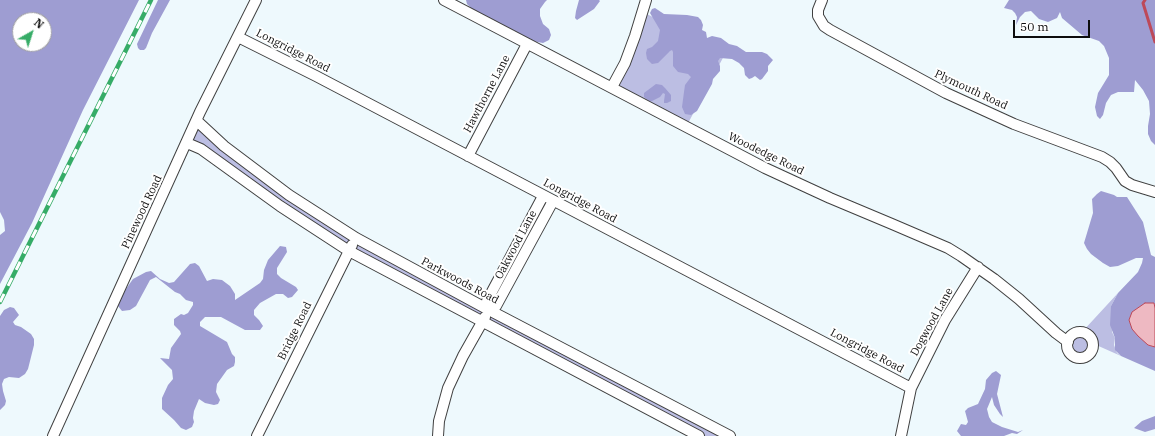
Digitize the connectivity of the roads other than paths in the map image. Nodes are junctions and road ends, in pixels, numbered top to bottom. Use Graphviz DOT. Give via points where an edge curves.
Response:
graph roads {
  1 [pos="256,0"];
  2 [pos="444,0"];
  3 [pos="646,0"];
  4 [pos="822,0"];
  5 [pos="238,37"];
  6 [pos="527,44"];
  7 [pos="612,87"];
  8 [pos="196,121"];
  9 [pos="187,143"];
  10 [pos="468,156"];
  11 [pos="1155,192"];
  12 [pos="544,196"];
  13 [pos="553,201"];
  14 [pos="356,238"];
  15 [pos="349,251"];
  16 [pos="978,267"];
  17 [pos="489,310"];
  18 [pos="483,322"];
  19 [pos="1068,342"];
  20 [pos="911,388"];
  21 [pos="53,436"];
  22 [pos="257,436"];
  23 [pos="438,436"];
  24 [pos="699,436"];
  25 [pos="730,436"];
  26 [pos="901,436"];
  1 -- 5 [label="street, Pinewood Road"];
  2 -- 6 [label="street, Woodedge Road"];
  3 -- 7 [label="street" via="625,63"];
  4 -- 11 [label="street, Plymouth Road" via="818,16 830,30 946,93 1014,124 1102,157 1110,162 1125,181"];
  5 -- 8 [label="street, Pinewood Road"];
  5 -- 10 [label="street, Longridge Road"];
  6 -- 7 [label="street, Woodedge Road"];
  6 -- 10 [label="street, Hawthorne Lane"];
  7 -- 16 [label="street, Woodedge Road" via="765,168 948,248"];
  8 -- 9 [label="street, Pinewood Road"];
  8 -- 14 [label="street, Parkwoods Road" via="224,146 289,195"];
  9 -- 15 [label="street" via="202,149 280,206"];
  9 -- 21 [label="street, Pinewood Road"];
  10 -- 12 [label="street, Longridge Road"];
  12 -- 13 [label="street, Longridge Road"];
  12 -- 17 [label="street, Oakwood Lane" via="487,301"];
  13 -- 17 [label="street, Oakwood Lane" via="496,306"];
  13 -- 20 [label="street, Longridge Road"];
  14 -- 15 [label="street, Bridge Road"];
  14 -- 17 [label="street, Parkwoods Road"];
  15 -- 18 [label="street"];
  15 -- 22 [label="street, Bridge Road"];
  16 -- 19 [label="street, Woodedge Road"];
  16 -- 20 [label="street, Dogwood Lane" via="945,320"];
  17 -- 18 [label="street"];
  17 -- 25 [label="street, Parkwoods Road"];
  18 -- 23 [label="street" via="448,388 439,420"];
  18 -- 24 [label="street"];
  20 -- 26 [label="street, Dogwood Lane"];
}
